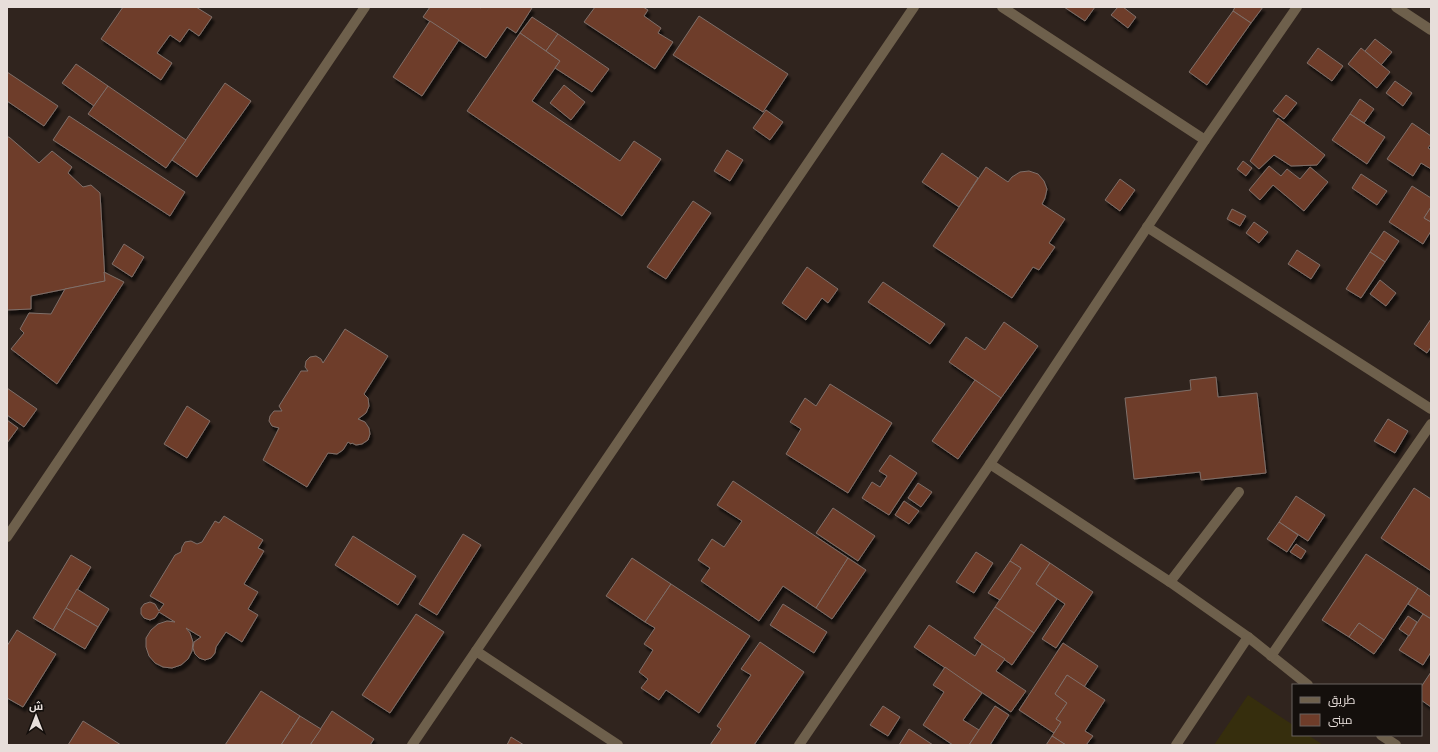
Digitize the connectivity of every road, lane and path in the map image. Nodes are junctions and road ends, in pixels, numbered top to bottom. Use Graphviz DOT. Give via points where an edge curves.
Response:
graph roads {
  1 [pos="366,7"];
  2 [pos="914,7"];
  3 [pos="1002,7"];
  4 [pos="1297,7"];
  5 [pos="1396,7"];
  6 [pos="1431,30"];
  7 [pos="1205,140"];
  8 [pos="1147,227"];
  9 [pos="1431,409"];
  10 [pos="1431,424"];
  11 [pos="990,464"];
  12 [pos="1239,492"];
  13 [pos="7,537"];
  14 [pos="1170,582"];
  15 [pos="1248,638"];
  16 [pos="476,651"];
  17 [pos="1271,656"];
  18 [pos="1307,684"];
  19 [pos="1382,736"];
  20 [pos="412,745"];
  21 [pos="618,745"];
  22 [pos="799,745"];
  23 [pos="1176,745"];
  24 [pos="1396,745"];
  1 -- 13 [label="street"];
  2 -- 16 [label="street"];
  3 -- 7 [label="street"];
  4 -- 7 [label="street"];
  5 -- 6 [label="street"];
  7 -- 8 [label="street"];
  8 -- 9 [label="street"];
  8 -- 11 [label="street"];
  10 -- 17 [label="street"];
  11 -- 14 [label="street"];
  11 -- 22 [label="street"];
  12 -- 14 [label="street"];
  14 -- 15 [label="street"];
  15 -- 17 [label="street"];
  15 -- 23 [label="street"];
  16 -- 20 [label="street"];
  16 -- 21 [label="street"];
  17 -- 18 [label="street"];
  19 -- 24 [label="street"];
}
